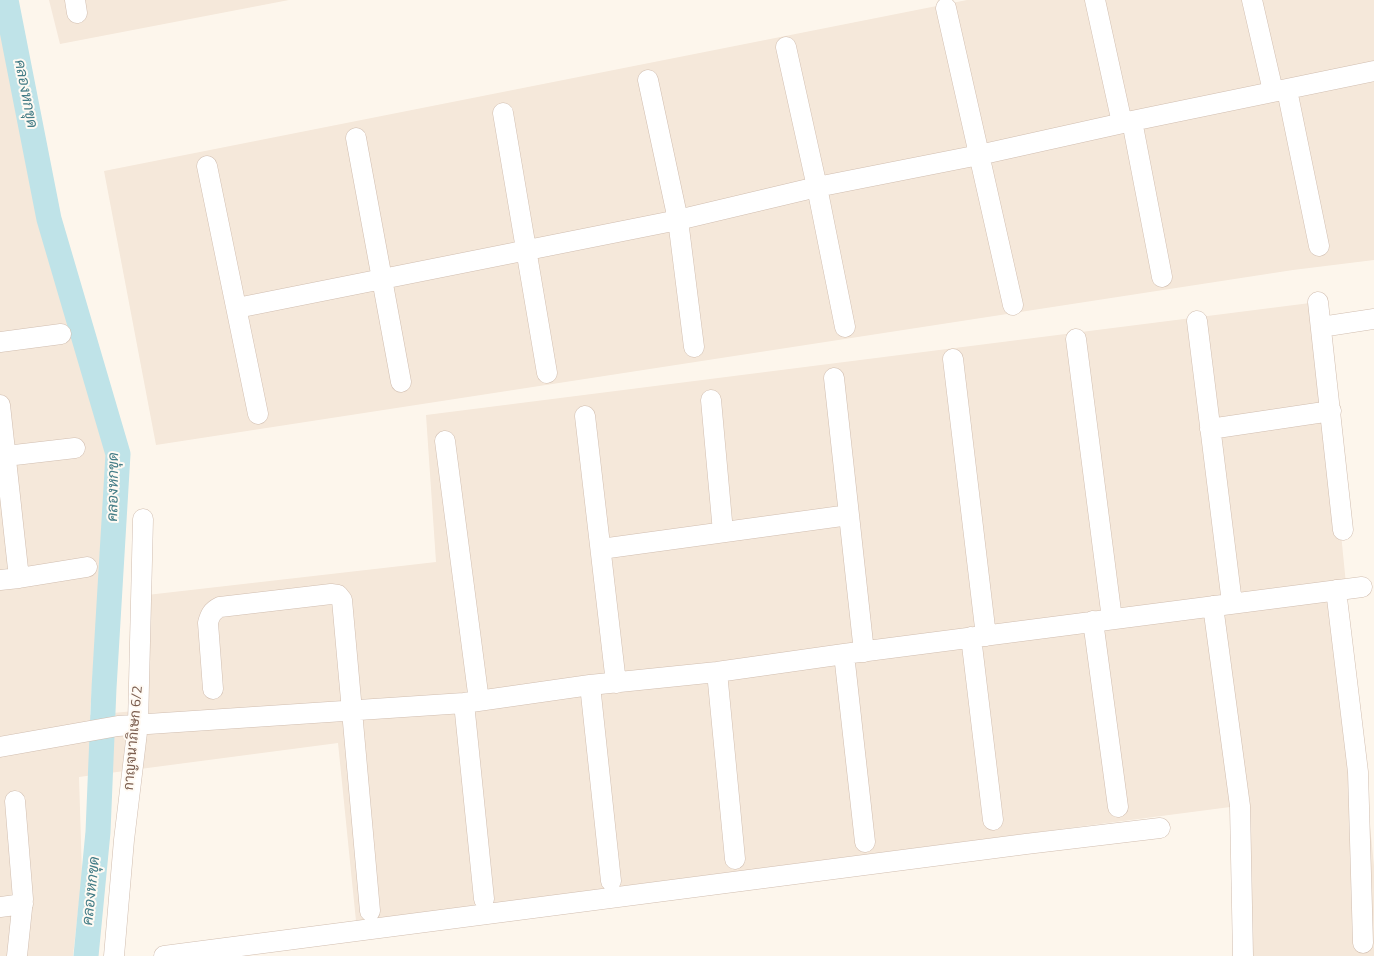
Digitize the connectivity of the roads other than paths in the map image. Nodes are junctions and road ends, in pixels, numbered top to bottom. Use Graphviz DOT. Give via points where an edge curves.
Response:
graph roads {
  1 [pos="1095,0"];
  2 [pos="1252,0"];
  3 [pos="946,8"];
  4 [pos="786,47"];
  5 [pos="1374,71"];
  6 [pos="648,80"];
  7 [pos="1280,91"];
  8 [pos="503,113"];
  9 [pos="1127,122"];
  10 [pos="356,138"];
  11 [pos="979,155"];
  12 [pos="207,166"];
  13 [pos="817,186"];
  14 [pos="678,220"];
  15 [pos="1319,246"];
  16 [pos="526,251"];
  17 [pos="1162,277"];
  18 [pos="383,279"];
  19 [pos="1318,302"];
  20 [pos="1013,305"];
  21 [pos="237,308"];
  22 [pos="1374,319"];
  23 [pos="1197,321"];
  24 [pos="845,327"];
  25 [pos="1321,327"];
  26 [pos="61,334"];
  27 [pos="1076,340"];
  28 [pos="0,342"];
  29 [pos="694,347"];
  30 [pos="952,359"];
  31 [pos="547,373"];
  32 [pos="834,378"];
  33 [pos="400,382"];
  34 [pos="711,400"];
  35 [pos="0,404"];
  36 [pos="1331,411"];
  37 [pos="258,414"];
  38 [pos="585,416"];
  39 [pos="1210,429"];
  40 [pos="445,441"];
  41 [pos="75,448"];
  42 [pos="6,456"];
  43 [pos="848,514"];
  44 [pos="143,519"];
  45 [pos="1343,530"];
  46 [pos="724,532"];
  47 [pos="601,550"];
  48 [pos="87,567"];
  49 [pos="10,579"];
  50 [pos="1362,586"];
  51 [pos="1336,590"];
  52 [pos="1222,604"];
  53 [pos="1103,620"];
  54 [pos="979,636"];
  55 [pos="854,653"];
  56 [pos="717,672"];
  57 [pos="616,683"];
  58 [pos="590,686"];
  59 [pos="213,688"];
  60 [pos="471,702"];
  61 [pos="352,710"];
  62 [pos="138,724"];
  63 [pos="0,747"];
  64 [pos="15,801"];
  65 [pos="1118,807"];
  66 [pos="993,820"];
  67 [pos="1160,828"];
  68 [pos="865,842"];
  69 [pos="735,860"];
  70 [pos="611,881"];
  71 [pos="484,899"];
  72 [pos="23,904"];
  73 [pos="0,907"];
  74 [pos="370,911"];
  75 [pos="1363,943"];
  76 [pos="17,956"];
  77 [pos="114,956"];
  78 [pos="164,956"];
  79 [pos="1243,956"];
  1 -- 9 [label="street"];
  2 -- 7 [label="street"];
  3 -- 11 [label="street"];
  4 -- 13 [label="street"];
  5 -- 7 [label="street"];
  6 -- 14 [label="street"];
  7 -- 9 [label="street"];
  7 -- 15 [label="street"];
  8 -- 16 [label="street"];
  9 -- 11 [label="street"];
  9 -- 17 [label="street"];
  10 -- 18 [label="street"];
  11 -- 13 [label="street"];
  11 -- 20 [label="street"];
  12 -- 21 [label="street"];
  13 -- 14 [label="street"];
  13 -- 24 [label="street"];
  14 -- 16 [label="street"];
  14 -- 29 [label="street"];
  16 -- 18 [label="street"];
  16 -- 31 [label="street"];
  18 -- 21 [label="street"];
  18 -- 33 [label="street"];
  19 -- 25 [label="street"];
  21 -- 37 [label="street"];
  22 -- 25 [label="street"];
  23 -- 39 [label="street"];
  25 -- 36 [label="street"];
  26 -- 28 [label="street"];
  27 -- 53 [label="street"];
  30 -- 54 [label="street"];
  32 -- 43 [label="street"];
  34 -- 46 [label="street"];
  35 -- 42 [label="street"];
  36 -- 39 [label="street"];
  36 -- 45 [label="street"];
  38 -- 47 [label="street"];
  39 -- 52 [label="street"];
  40 -- 60 [label="street"];
  41 -- 42 [label="street"];
  42 -- 49 [label="street"];
  43 -- 46 [label="street"];
  43 -- 55 [label="street"];
  44 -- 62 [label="street, กาญจนาภิเษก 6/2"];
  46 -- 47 [label="street"];
  47 -- 57 [label="street"];
  48 -- 49 [label="street"];
  50 -- 51 [label="street"];
  51 -- 52 [label="street"];
  51 -- 75 [label="street" via="1358,772"];
  52 -- 53 [label="street"];
  52 -- 79 [label="street" via="1240,806"];
  53 -- 54 [label="street"];
  53 -- 65 [label="street"];
  54 -- 55 [label="street"];
  54 -- 66 [label="street"];
  55 -- 56 [label="street"];
  55 -- 68 [label="street"];
  56 -- 57 [label="street"];
  56 -- 69 [label="street"];
  57 -- 58 [label="street"];
  58 -- 60 [label="street"];
  58 -- 70 [label="street"];
  59 -- 61 [label="street" via="208,623 214,610 338,595 342,600"];
  60 -- 61 [label="street"];
  60 -- 71 [label="street"];
  61 -- 62 [label="street"];
  61 -- 74 [label="street"];
  62 -- 63 [label="street"];
  62 -- 77 [label="street, กาญจนาภิเษก 6/2"];
  64 -- 72 [label="street"];
  67 -- 78 [label="street"];
  72 -- 73 [label="street"];
  72 -- 76 [label="street"];
}
